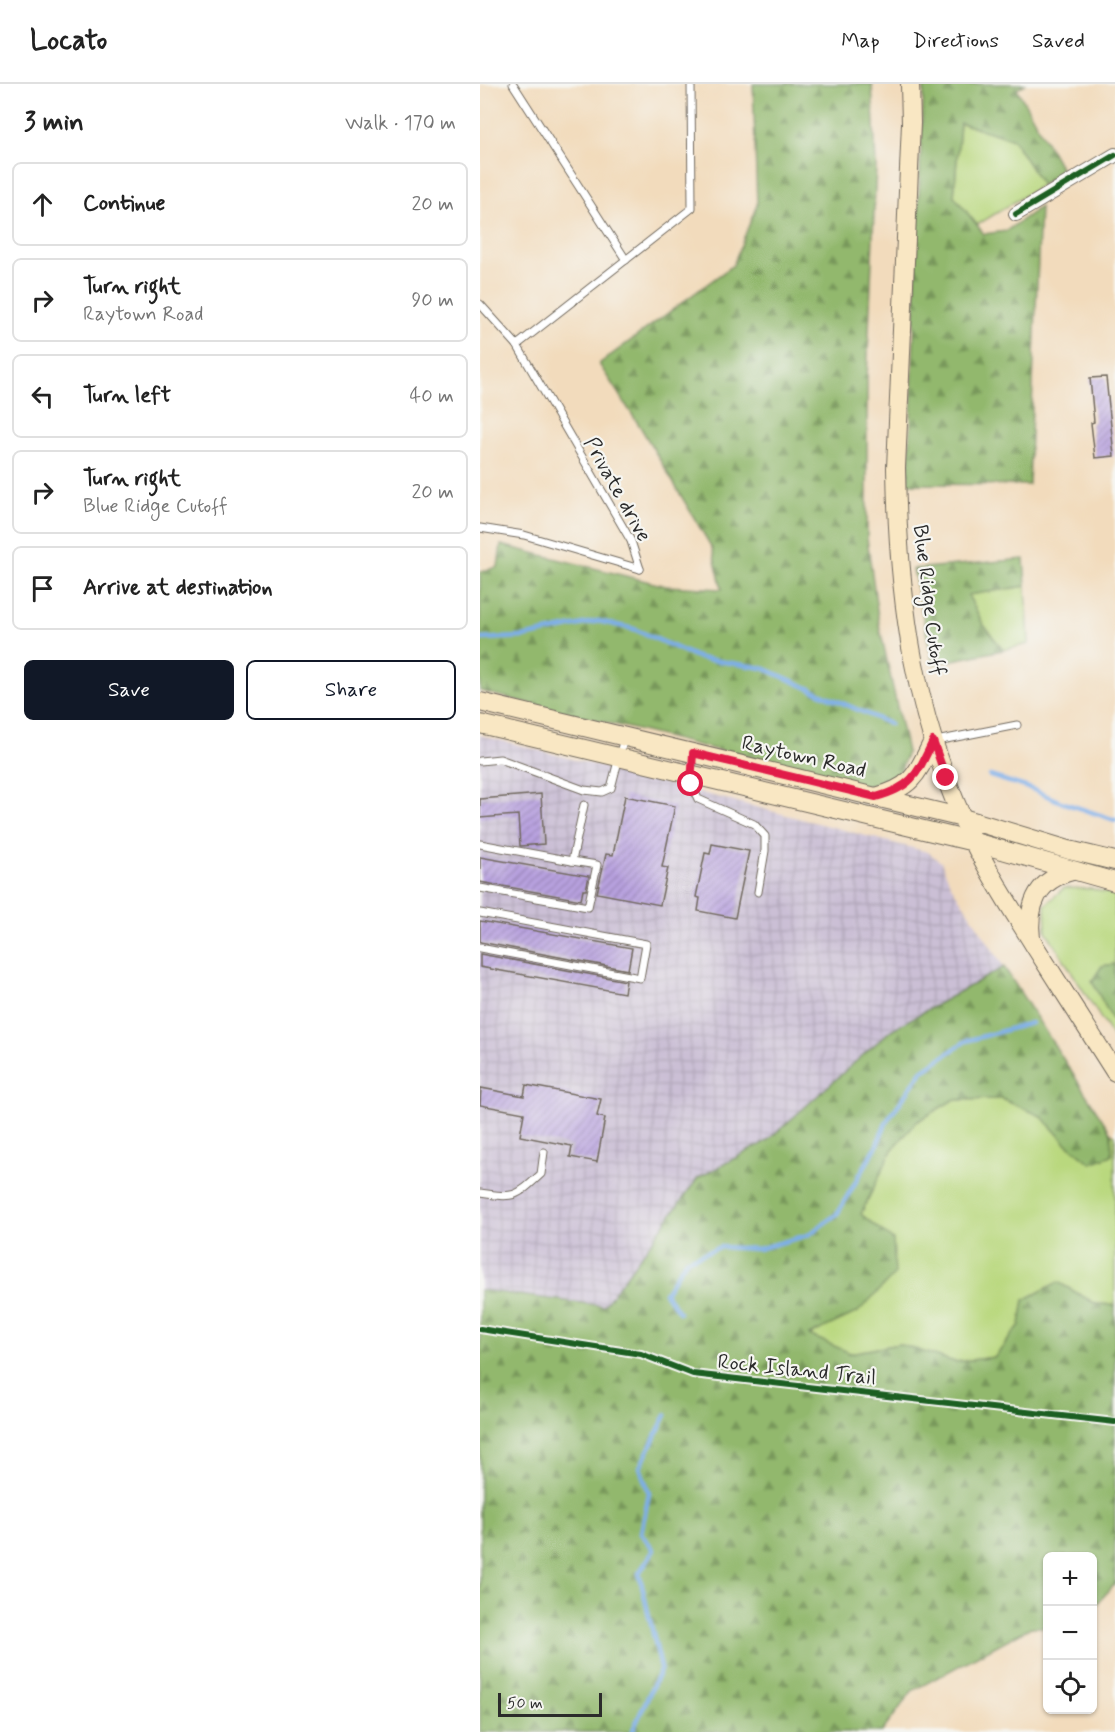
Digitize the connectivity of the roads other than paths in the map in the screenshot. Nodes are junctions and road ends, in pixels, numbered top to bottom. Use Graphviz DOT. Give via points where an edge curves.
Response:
graph roads {
  1 [pos="513,84"];
  2 [pos="691,84"];
  3 [pos="910,84"];
  4 [pos="1115,155"];
  5 [pos="1016,214"];
  6 [pos="626,260"];
  7 [pos="480,304"];
  8 [pos="517,345"];
  9 [pos="480,528"];
  10 [pos="480,702"];
  11 [pos="480,724"];
  12 [pos="1017,725"];
  13 [pos="625,737"];
  14 [pos="933,741"];
  15 [pos="693,753"];
  16 [pos="620,757"];
  17 [pos="480,761"];
  18 [pos="692,774"];
  19 [pos="876,797"];
  20 [pos="584,806"];
  21 [pos="963,818"];
  22 [pos="974,842"];
  23 [pos="480,844"];
  24 [pos="572,861"];
  25 [pos="1115,861"];
  26 [pos="1072,870"];
  27 [pos="1115,882"];
  28 [pos="480,888"];
  29 [pos="758,892"];
  30 [pos="480,913"];
  31 [pos="1032,940"];
  32 [pos="480,948"];
  33 [pos="1115,1072"];
  34 [pos="544,1152"];
  35 [pos="480,1193"];
  1 -- 6 [label="lane"];
  2 -- 6 [label="lane" via="692,208"];
  3 -- 14 [label="main road, Blue Ridge Cutoff" via="897,522 902,595 913,665"];
  4 -- 5 [label="street"];
  6 -- 8 [label="lane"];
  7 -- 8 [label="lane, Private drive"];
  8 -- 9 [label="lane, Private drive" via="631,541 640,569 524,535"];
  10 -- 13 [label="main road, Raytown Road"];
  11 -- 16 [label="main road, Raytown Road"];
  12 -- 14 [label="lane"];
  13 -- 15 [label="main road, Raytown Road"];
  13 -- 16 [label="lane"];
  14 -- 19 [label="main road" via="921,766 904,787"];
  14 -- 21 [label="main road, Blue Ridge Cutoff"];
  15 -- 18 [label="lane"];
  15 -- 19 [label="main road, Raytown Road"];
  16 -- 17 [label="lane" via="611,788 602,792 584,790 500,759"];
  16 -- 18 [label="main road, Raytown Road"];
  18 -- 22 [label="main road, Raytown Road"];
  18 -- 29 [label="lane" via="691,784 698,799 754,824 765,836"];
  19 -- 21 [label="main road, Raytown Road"];
  20 -- 24 [label="lane"];
  21 -- 22 [label="main road, Blue Ridge Cutoff"];
  21 -- 25 [label="main road, Raytown Road"];
  22 -- 26 [label="main road, Raytown Road"];
  22 -- 31 [label="main road, Blue Ridge Cutoff"];
  23 -- 24 [label="lane"];
  24 -- 28 [label="lane" via="597,865 588,907"];
  26 -- 27 [label="main road, Raytown Road"];
  26 -- 31 [label="main road" via="1049,881 1034,899 1029,923"];
  30 -- 32 [label="lane" via="646,944 640,978"];
  31 -- 33 [label="main road, Blue Ridge Cutoff"];
  34 -- 35 [label="lane" via="541,1174 520,1193 508,1197"];
}
